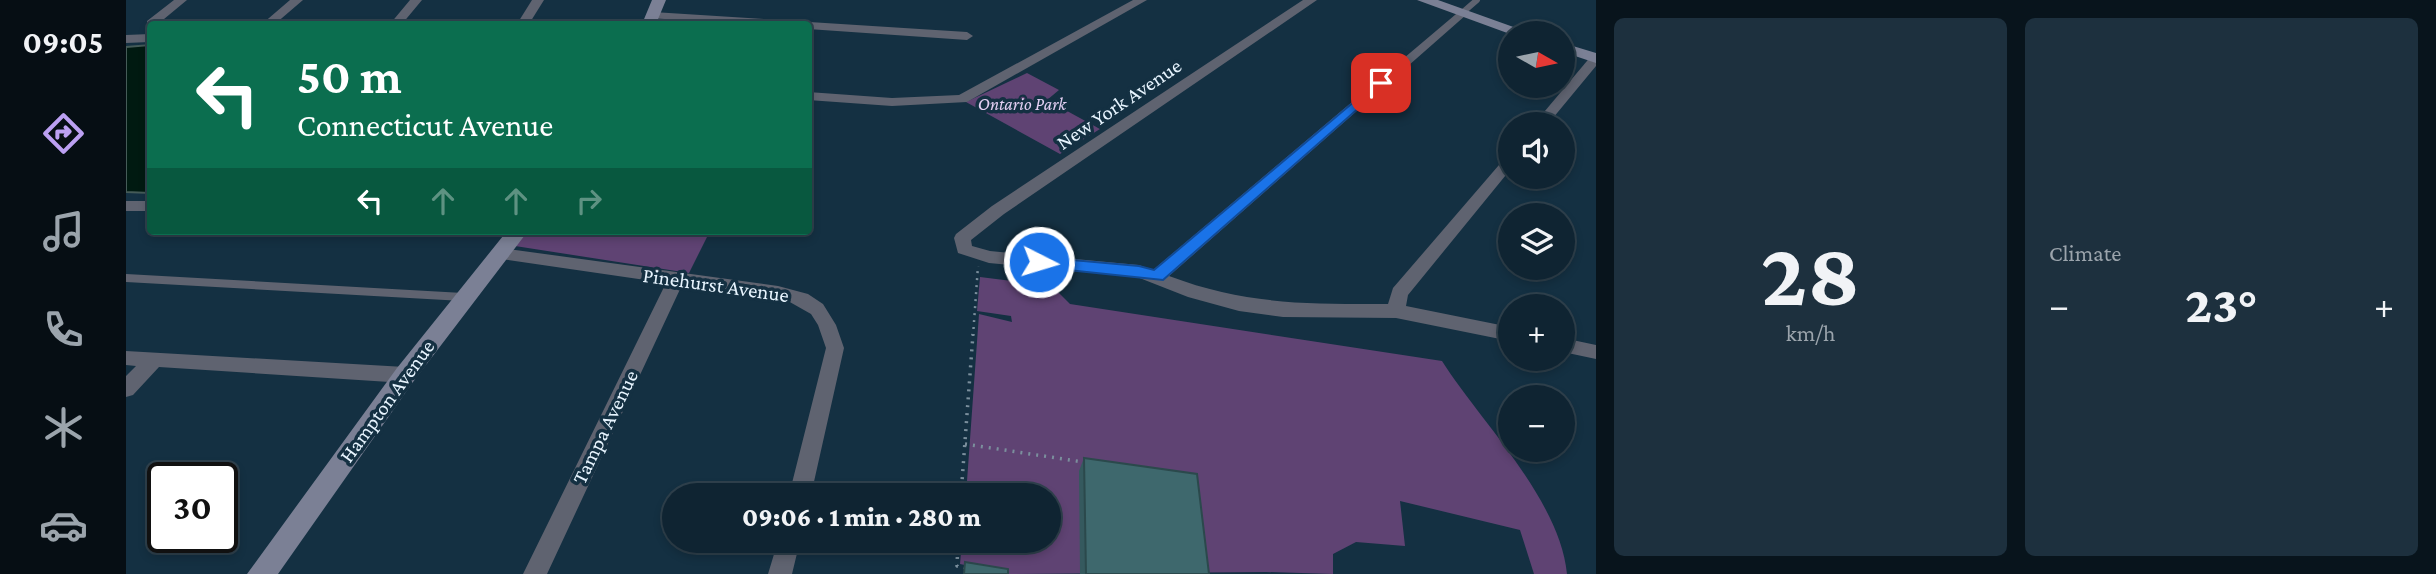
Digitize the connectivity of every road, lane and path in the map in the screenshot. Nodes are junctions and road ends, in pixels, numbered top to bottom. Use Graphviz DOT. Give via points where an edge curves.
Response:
graph roads {
  1 [pos="181,0"];
  2 [pos="297,0"];
  3 [pos="416,0"];
  4 [pos="538,0"];
  5 [pos="659,0"];
  6 [pos="1141,0"];
  7 [pos="1311,0"];
  8 [pos="1424,0"];
  9 [pos="1477,0"];
  10 [pos="1462,13"];
  11 [pos="651,20"];
  12 [pos="156,21"];
  13 [pos="272,21"];
  14 [pos="398,21"];
  15 [pos="525,21"];
  16 [pos="688,21"];
  17 [pos="812,25"];
  18 [pos="1498,25"];
  19 [pos="147,28"];
  20 [pos="967,37"];
  21 [pos="130,39"];
  22 [pos="1575,51"];
  23 [pos="1596,58"];
  24 [pos="812,96"];
  25 [pos="1551,112"];
  26 [pos="1498,175"];
  27 [pos="126,206"];
  28 [pos="147,206"];
  29 [pos="515,235"];
  30 [pos="972,252"];
  31 [pos="501,254"];
  32 [pos="1157,276"];
  33 [pos="126,278"];
  34 [pos="676,280"];
  35 [pos="465,297"];
  36 [pos="1396,311"];
  37 [pos="1498,332"];
  38 [pos="1575,348"];
  39 [pos="1596,352"];
  40 [pos="126,358"];
  41 [pos="154,360"];
  42 [pos="405,375"];
  43 [pos="126,388"];
  44 [pos="965,444"];
  45 [pos="1094,464"];
  46 [pos="803,483"];
  47 [pos="962,483"];
  48 [pos="786,553"];
  49 [pos="958,553"];
  50 [pos="978,570"];
  51 [pos="261,574"];
  52 [pos="535,574"];
  53 [pos="780,574"];
  1 -- 12 [label="street"];
  2 -- 13 [label="street"];
  3 -- 14 [label="street"];
  4 -- 15 [label="street"];
  5 -- 11 [label="street"];
  6 -- 24 [label="street" via="962,99 892,102"];
  7 -- 30 [label="street, New York Avenue" via="998,210 962,238"];
  8 -- 10 [label="street"];
  9 -- 10 [label="lane"];
  10 -- 18 [label="street"];
  10 -- 32 [label="street"];
  11 -- 16 [label="street"];
  17 -- 20 [label="street"];
  19 -- 21 [label="street"];
  22 -- 23 [label="street"];
  23 -- 25 [label="street"];
  26 -- 36 [label="street" via="1399,293"];
  27 -- 28 [label="street"];
  29 -- 31 [label="street, Hampton Avenue"];
  30 -- 32 [label="street"];
  30 -- 44 [label="path" via="975,313"];
  31 -- 34 [label="street, Pinehurst Avenue"];
  31 -- 35 [label="street, Hampton Avenue"];
  32 -- 36 [label="street" via="1239,304 1283,310"];
  33 -- 35 [label="lane"];
  34 -- 46 [label="street, Pinehurst Avenue" via="778,292 818,307 835,348"];
  34 -- 52 [label="street, Tampa Avenue"];
  35 -- 42 [label="street, Hampton Avenue"];
  36 -- 37 [label="street"];
  38 -- 39 [label="street"];
  40 -- 41 [label="street"];
  41 -- 42 [label="street"];
  41 -- 43 [label="street"];
  42 -- 51 [label="street, Hampton Avenue"];
  44 -- 45 [label="path"];
  44 -- 47 [label="path"];
  48 -- 53 [label="street"];
  49 -- 50 [label="path" via="957,566"];
}
